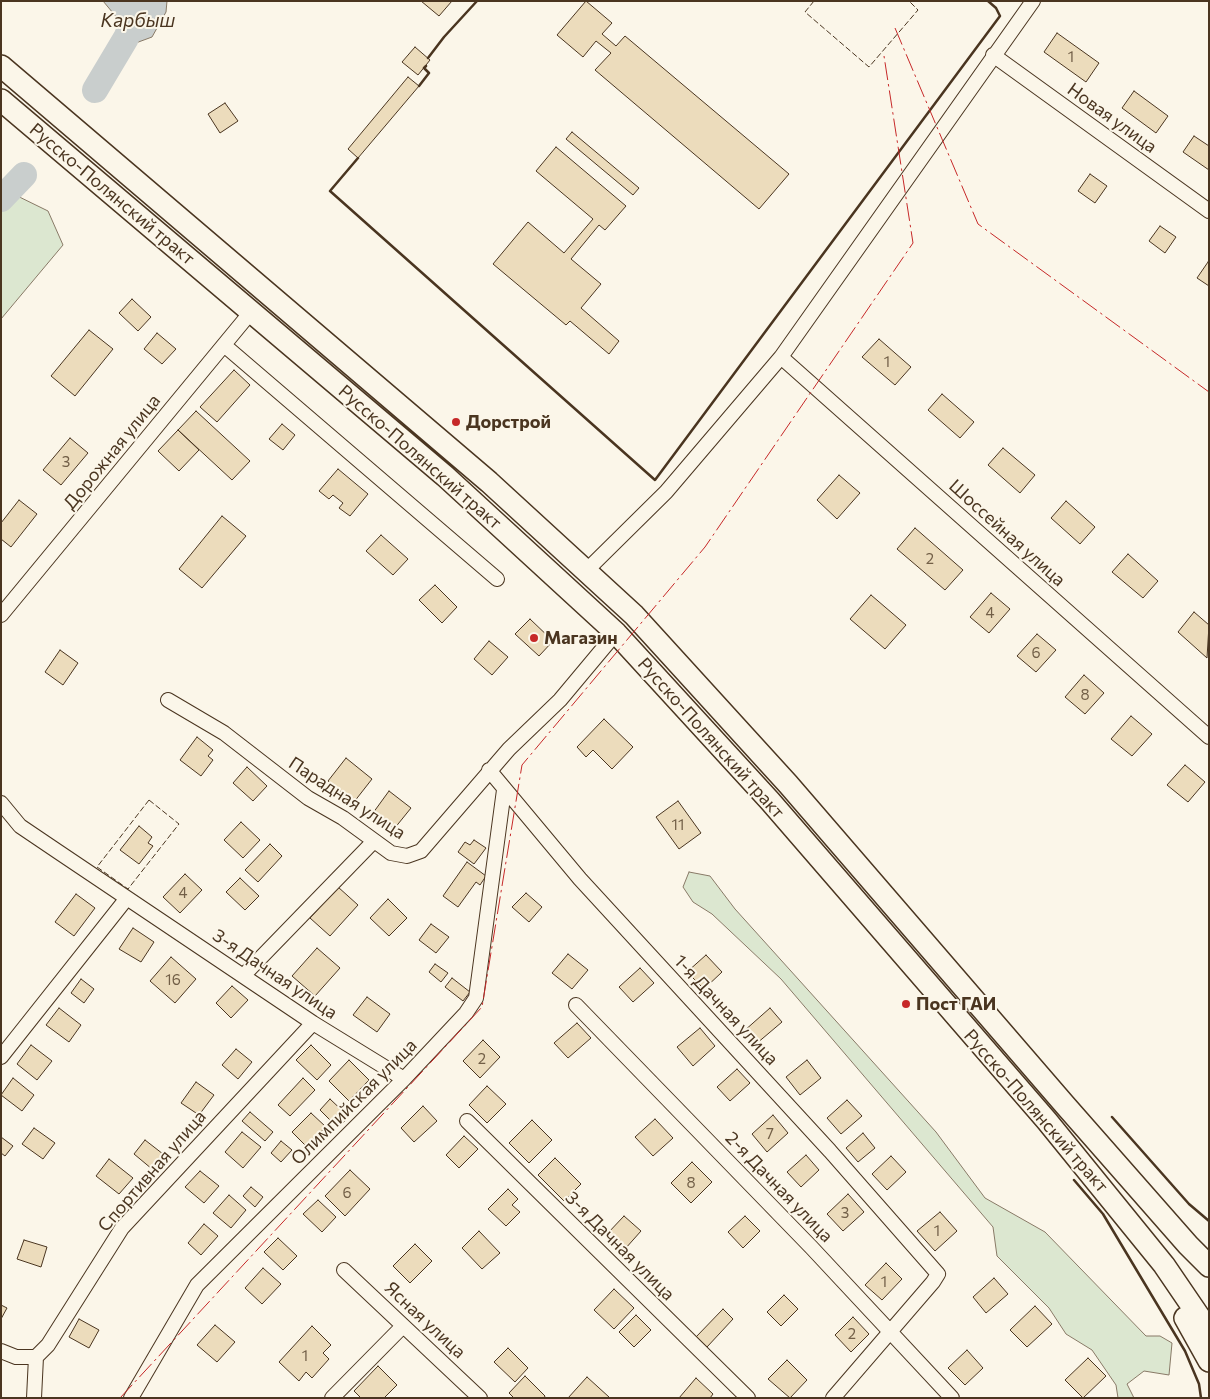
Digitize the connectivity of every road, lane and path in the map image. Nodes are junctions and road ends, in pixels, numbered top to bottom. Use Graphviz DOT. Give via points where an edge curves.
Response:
graph roads {
  1 [pos="1032,1"];
  2 [pos="993,55"];
  3 [pos="1,66"];
  4 [pos="1,100"];
  5 [pos="1209,212"];
  6 [pos="251,312"];
  7 [pos="224,345"];
  8 [pos="781,357"];
  9 [pos="587,570"];
  10 [pos="497,580"];
  11 [pos="1,615"];
  12 [pos="616,634"];
  13 [pos="168,700"];
  14 [pos="1209,737"];
  15 [pos="489,770"];
  16 [pos="504,790"];
  17 [pos="1,803"];
  18 [pos="374,841"];
  19 [pos="127,898"];
  20 [pos="244,976"];
  21 [pos="576,1005"];
  22 [pos="313,1023"];
  23 [pos="1,1057"];
  24 [pos="404,1079"];
  25 [pos="467,1121"];
  26 [pos="1105,1191"];
  27 [pos="1156,1209"];
  28 [pos="1209,1250"];
  29 [pos="1209,1266"];
  30 [pos="344,1270"];
  31 [pos="403,1326"];
  32 [pos="1209,1331"];
  33 [pos="890,1333"];
  34 [pos="1,1351"];
  35 [pos="36,1357"];
  36 [pos="1209,1361"];
  37 [pos="34,1398"];
  38 [pos="131,1398"];
  39 [pos="332,1398"];
  40 [pos="480,1398"];
  41 [pos="748,1398"];
  42 [pos="833,1398"];
  43 [pos="952,1398"];
  1 -- 2 [label="street"];
  2 -- 5 [label="street, Новая улица"];
  2 -- 8 [label="street"];
  3 -- 9 [label="main road, Русско-Полянский тракт" via="482,475"];
  4 -- 6 [label="main road, Русско-Полянский тракт"];
  6 -- 7 [label="street, Дорожная улица"];
  6 -- 12 [label="main road, Русско-Полянский тракт" via="445,476"];
  7 -- 10 [label="street"];
  7 -- 11 [label="street, Дорожная улица"];
  8 -- 9 [label="street" via="666,492"];
  8 -- 14 [label="street, Шоссейная улица"];
  9 -- 27 [label="main road, Русско-Полянский тракт" via="634,615 788,784"];
  12 -- 15 [label="street, Парадная улица" via="560,700"];
  12 -- 26 [label="main road, Русско-Полянский тракт" via="770,801"];
  13 -- 18 [label="street, Парадная улица" via="224,733 308,798"];
  15 -- 16 [label="street, 1-я Дачная улица"];
  15 -- 18 [label="street, Парадная улица" via="421,851 407,856 391,853"];
  16 -- 24 [label="street, Олимпийская улица" via="476,998"];
  16 -- 33 [label="street, 1-я Дачная улица" via="580,879 830,1151 938,1274"];
  17 -- 19 [label="street, 3-я Дачная улица" via="20,826"];
  18 -- 20 [label="street"];
  19 -- 20 [label="street, 3-я Дачная улица"];
  19 -- 23 [label="street"];
  20 -- 22 [label="street, 3-я Дачная улица"];
  21 -- 33 [label="street, 2-я Дачная улица"];
  22 -- 24 [label="street, 3-я Дачная улица"];
  22 -- 35 [label="street, Спортивная улица" via="122,1228 48,1345"];
  24 -- 38 [label="street, Олимпийская улица" via="197,1285"];
  25 -- 41 [label="street, 3-я Дачная улица"];
  26 -- 32 [label="main road, Русско-Полянский тракт" via="1164,1265"];
  26 -- 36 [label="main road"];
  27 -- 28 [label="main road"];
  27 -- 29 [label="main road, Русско-Полянский тракт"];
  30 -- 31 [label="street, Ясная улица"];
  31 -- 39 [label="street"];
  31 -- 40 [label="street, Ясная улица"];
  33 -- 42 [label="street"];
  33 -- 43 [label="street, 2-я Дачная улица"];
  34 -- 35 [label="street" via="16,1357"];
  35 -- 37 [label="street"];
}
